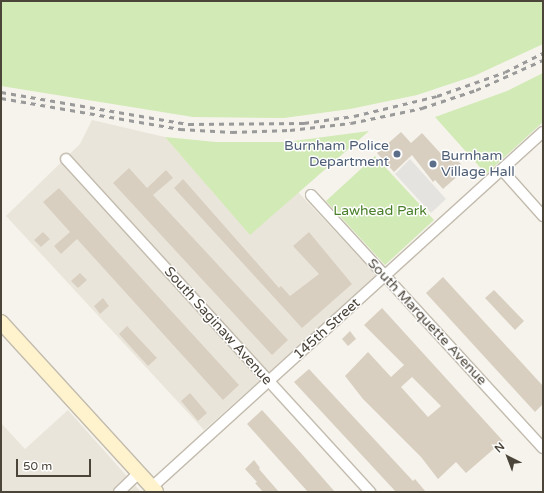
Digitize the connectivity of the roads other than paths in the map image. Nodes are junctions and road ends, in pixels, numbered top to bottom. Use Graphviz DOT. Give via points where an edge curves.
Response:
graph roads {
  1 [pos="543,132"];
  2 [pos="66,159"];
  3 [pos="502,170"];
  4 [pos="311,195"];
  5 [pos="543,216"];
  6 [pos="385,276"];
  7 [pos="1,322"];
  8 [pos="269,381"];
  9 [pos="543,448"];
  10 [pos="139,473"];
  11 [pos="154,490"];
  12 [pos="118,492"];
  13 [pos="370,492"];
  1 -- 3 [label="street, 145th Street"];
  2 -- 8 [label="street, South Saginaw Avenue"];
  3 -- 5 [label="street"];
  3 -- 6 [label="street, 145th Street"];
  4 -- 6 [label="street, South Marquette Avenue"];
  6 -- 8 [label="street, 145th Street"];
  6 -- 9 [label="street, South Marquette Avenue"];
  7 -- 10 [label="main road"];
  8 -- 11 [label="street, 145th Street"];
  8 -- 13 [label="street, South Saginaw Avenue"];
  10 -- 11 [label="main road"];
  10 -- 12 [label="street"];
}
